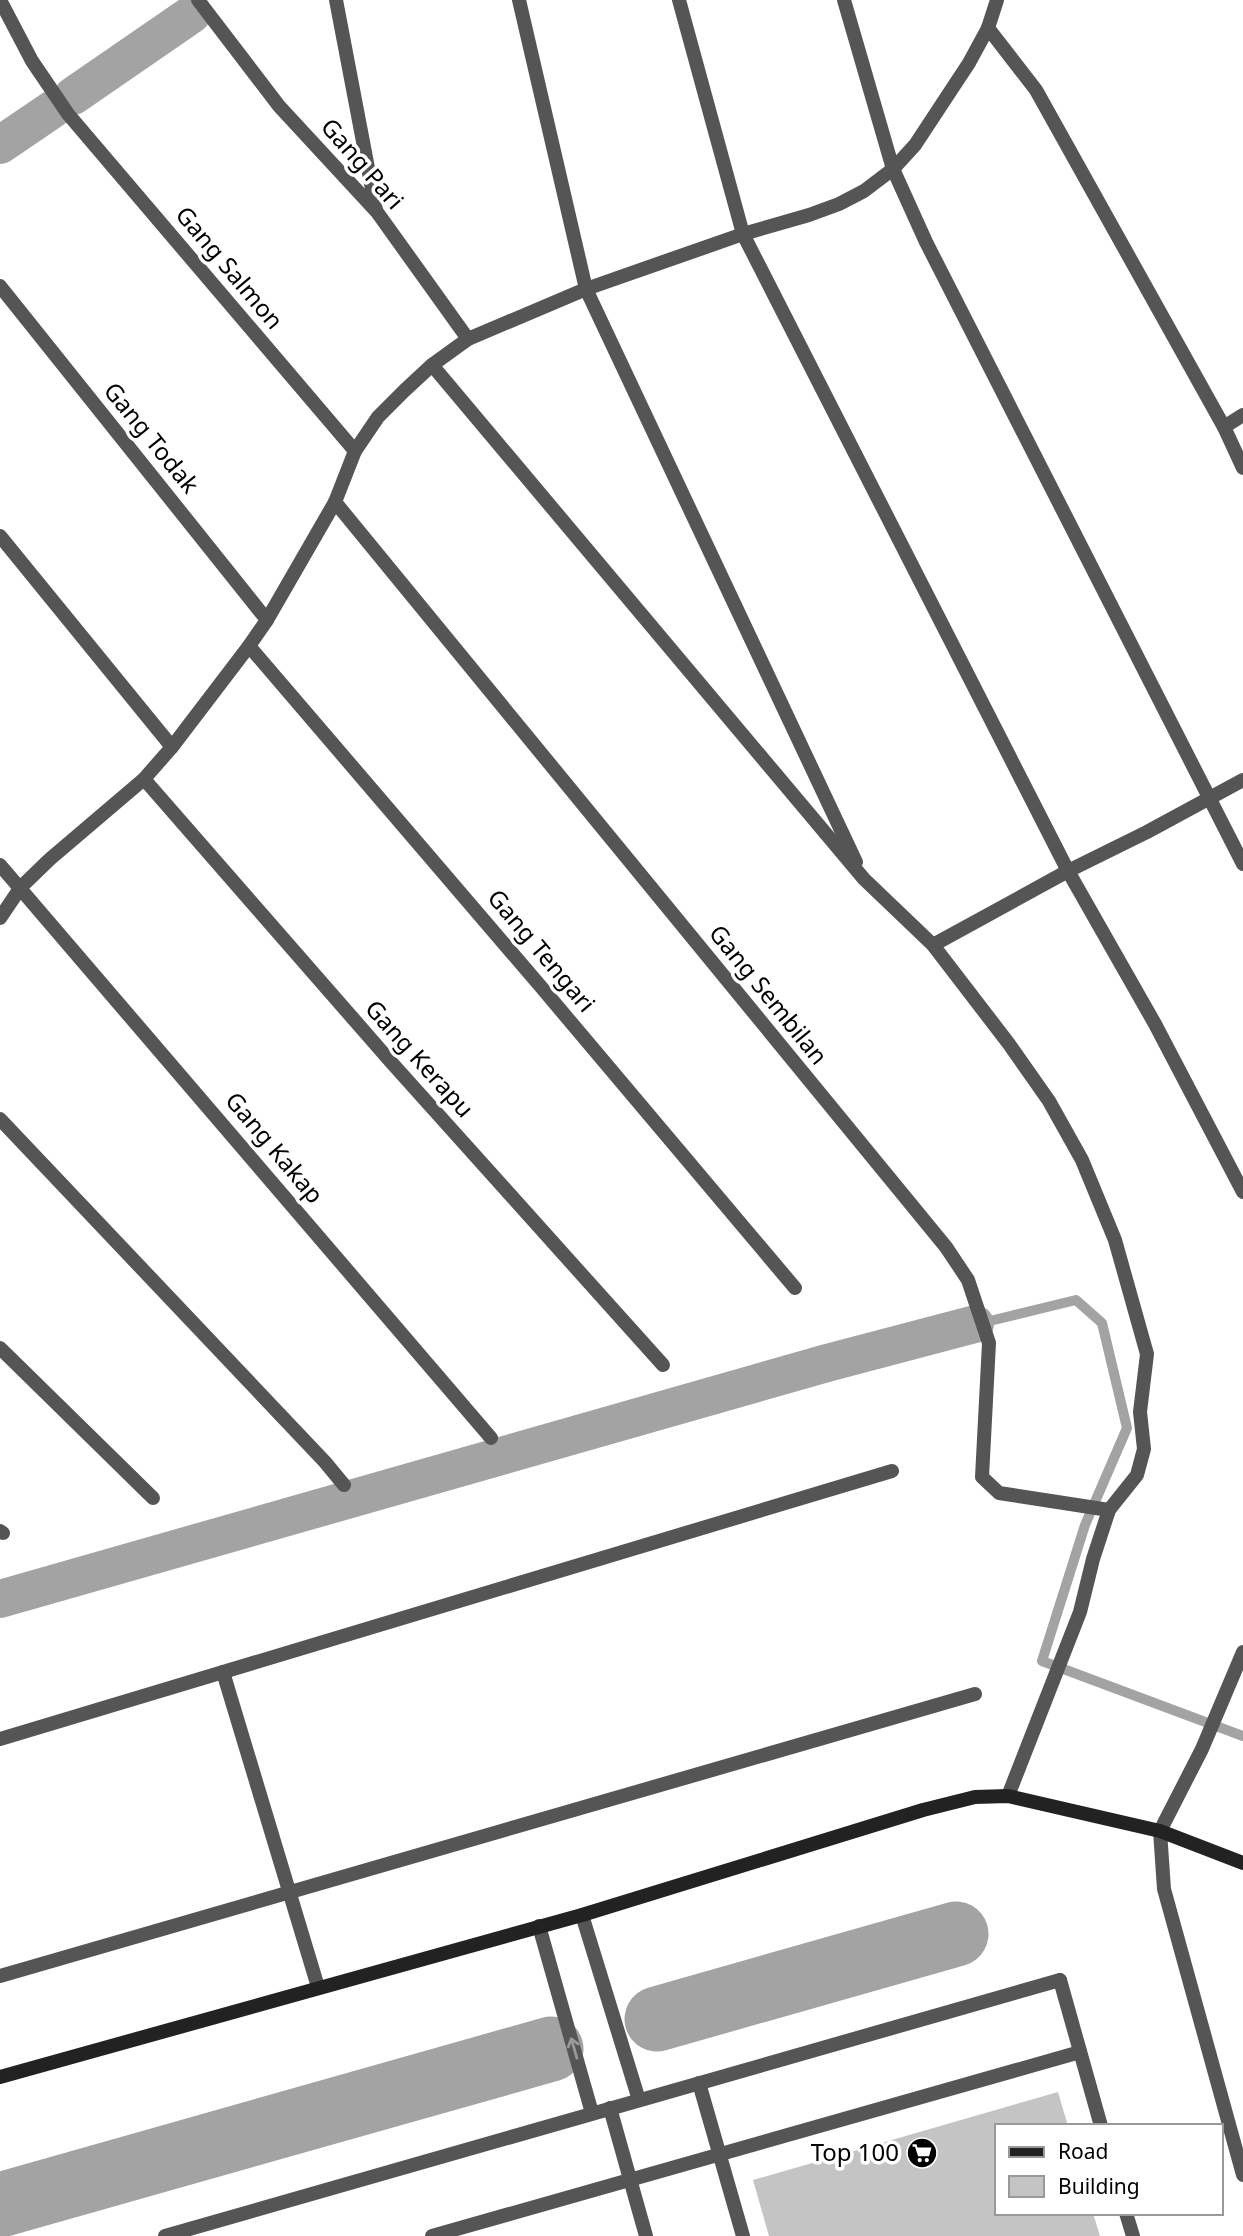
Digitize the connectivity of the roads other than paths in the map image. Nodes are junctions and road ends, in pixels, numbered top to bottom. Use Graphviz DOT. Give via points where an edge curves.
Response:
graph roads {
  1 [pos="0,0"];
  2 [pos="198,0"];
  3 [pos="335,0"];
  4 [pos="519,0"];
  5 [pos="679,0"];
  6 [pos="844,0"];
  7 [pos="997,0"];
  8 [pos="988,28"];
  9 [pos="893,169"];
  10 [pos="377,212"];
  11 [pos="743,234"];
  12 [pos="0,286"];
  13 [pos="586,289"];
  14 [pos="468,339"];
  15 [pos="432,365"];
  16 [pos="1243,415"];
  17 [pos="1224,427"];
  18 [pos="355,451"];
  19 [pos="1243,468"];
  20 [pos="335,502"];
  21 [pos="0,536"];
  22 [pos="267,620"];
  23 [pos="249,646"];
  24 [pos="172,747"];
  25 [pos="144,779"];
  26 [pos="1243,780"];
  27 [pos="1209,799"];
  28 [pos="1243,864"];
  29 [pos="0,865"];
  30 [pos="1068,871"];
  31 [pos="864,879"];
  32 [pos="22,887"];
  33 [pos="0,918"];
  34 [pos="933,945"];
  35 [pos="0,1119"];
  36 [pos="1243,1192"];
  37 [pos="795,1288"];
  38 [pos="0,1348"];
  39 [pos="663,1365"];
  40 [pos="491,1438"];
  41 [pos="892,1471"];
  42 [pos="344,1485"];
  43 [pos="153,1498"];
  44 [pos="1104,1509"];
  45 [pos="1243,1652"];
  46 [pos="223,1672"];
  47 [pos="975,1694"];
  48 [pos="0,1739"];
  49 [pos="1008,1796"];
  50 [pos="1160,1830"];
  51 [pos="1243,1863"];
  52 [pos="289,1892"];
  53 [pos="582,1914"];
  54 [pos="539,1926"];
  55 [pos="0,1976"];
  56 [pos="318,1987"];
  57 [pos="1080,2052"];
  58 [pos="0,2077"];
  59 [pos="699,2083"];
  60 [pos="639,2100"];
  61 [pos="610,2108"];
  62 [pos="592,2113"];
  63 [pos="1100,2124"];
  64 [pos="720,2155"];
  65 [pos="1243,2175"];
  66 [pos="630,2180"];
  67 [pos="1127,2215"];
  68 [pos="165,2236"];
  69 [pos="432,2236"];
  70 [pos="646,2236"];
  71 [pos="743,2236"];
  72 [pos="1133,2236"];
  1 -- 18 [label="street, Gang Salmon" via="32,61 68,114"];
  2 -- 10 [label="street, Gang Pari" via="279,106"];
  3 -- 10 [label="street"];
  4 -- 13 [label="street"];
  5 -- 11 [label="street"];
  6 -- 9 [label="street"];
  7 -- 8 [label="street"];
  8 -- 9 [label="street" via="915,145"];
  8 -- 17 [label="street" via="1036,90"];
  9 -- 11 [label="street" via="839,204"];
  9 -- 27 [label="street"];
  10 -- 14 [label="street, Gang Pari"];
  11 -- 13 [label="street"];
  11 -- 30 [label="street"];
  12 -- 22 [label="street, Gang Todak"];
  13 -- 14 [label="street"];
  13 -- 31 [label="street"];
  14 -- 15 [label="street"];
  15 -- 18 [label="street" via="378,417"];
  15 -- 31 [label="street"];
  16 -- 17 [label="street"];
  17 -- 19 [label="street"];
  18 -- 20 [label="street"];
  20 -- 22 [label="street"];
  20 -- 44 [label="street, Gang Sembilan" via="946,1247 968,1280 989,1343 982,1477 999,1493"];
  21 -- 24 [label="street"];
  22 -- 23 [label="street"];
  23 -- 24 [label="street"];
  23 -- 37 [label="street, Gang Tengari"];
  24 -- 25 [label="street"];
  25 -- 32 [label="street"];
  25 -- 39 [label="street, Gang Kerapu"];
  26 -- 27 [label="street"];
  27 -- 28 [label="street"];
  27 -- 30 [label="street"];
  29 -- 32 [label="street, Gang Kakap"];
  30 -- 34 [label="street"];
  30 -- 36 [label="street"];
  31 -- 34 [label="street"];
  32 -- 33 [label="street"];
  32 -- 40 [label="street, Gang Kakap"];
  34 -- 44 [label="street" via="1049,1101 1082,1160 1115,1240 1147,1353 1140,1412 1144,1449 1137,1475"];
  35 -- 42 [label="street"];
  38 -- 43 [label="street"];
  41 -- 46 [label="street"];
  44 -- 49 [label="street" via="1080,1612"];
  45 -- 50 [label="street" via="1202,1749"];
  46 -- 48 [label="street"];
  46 -- 52 [label="street"];
  47 -- 52 [label="street"];
  49 -- 50 [label="main road"];
  49 -- 53 [label="main road" via="956,1801"];
  50 -- 51 [label="main road"];
  50 -- 65 [label="street" via="1164,1889"];
  52 -- 55 [label="street"];
  52 -- 56 [label="street"];
  53 -- 54 [label="main road"];
  53 -- 60 [label="street"];
  54 -- 56 [label="main road"];
  62 -- 54 [label="street, one-way"];
  56 -- 58 [label="main road"];
  57 -- 59 [label="street" via="1060,1980"];
  57 -- 63 [label="street"];
  57 -- 64 [label="street"];
  59 -- 60 [label="street"];
  59 -- 64 [label="street"];
  60 -- 61 [label="street"];
  61 -- 62 [label="street"];
  61 -- 66 [label="street"];
  62 -- 68 [label="street"];
  64 -- 66 [label="street"];
  64 -- 71 [label="street"];
  66 -- 69 [label="street"];
  66 -- 70 [label="street"];
  67 -- 72 [label="street"];
}
